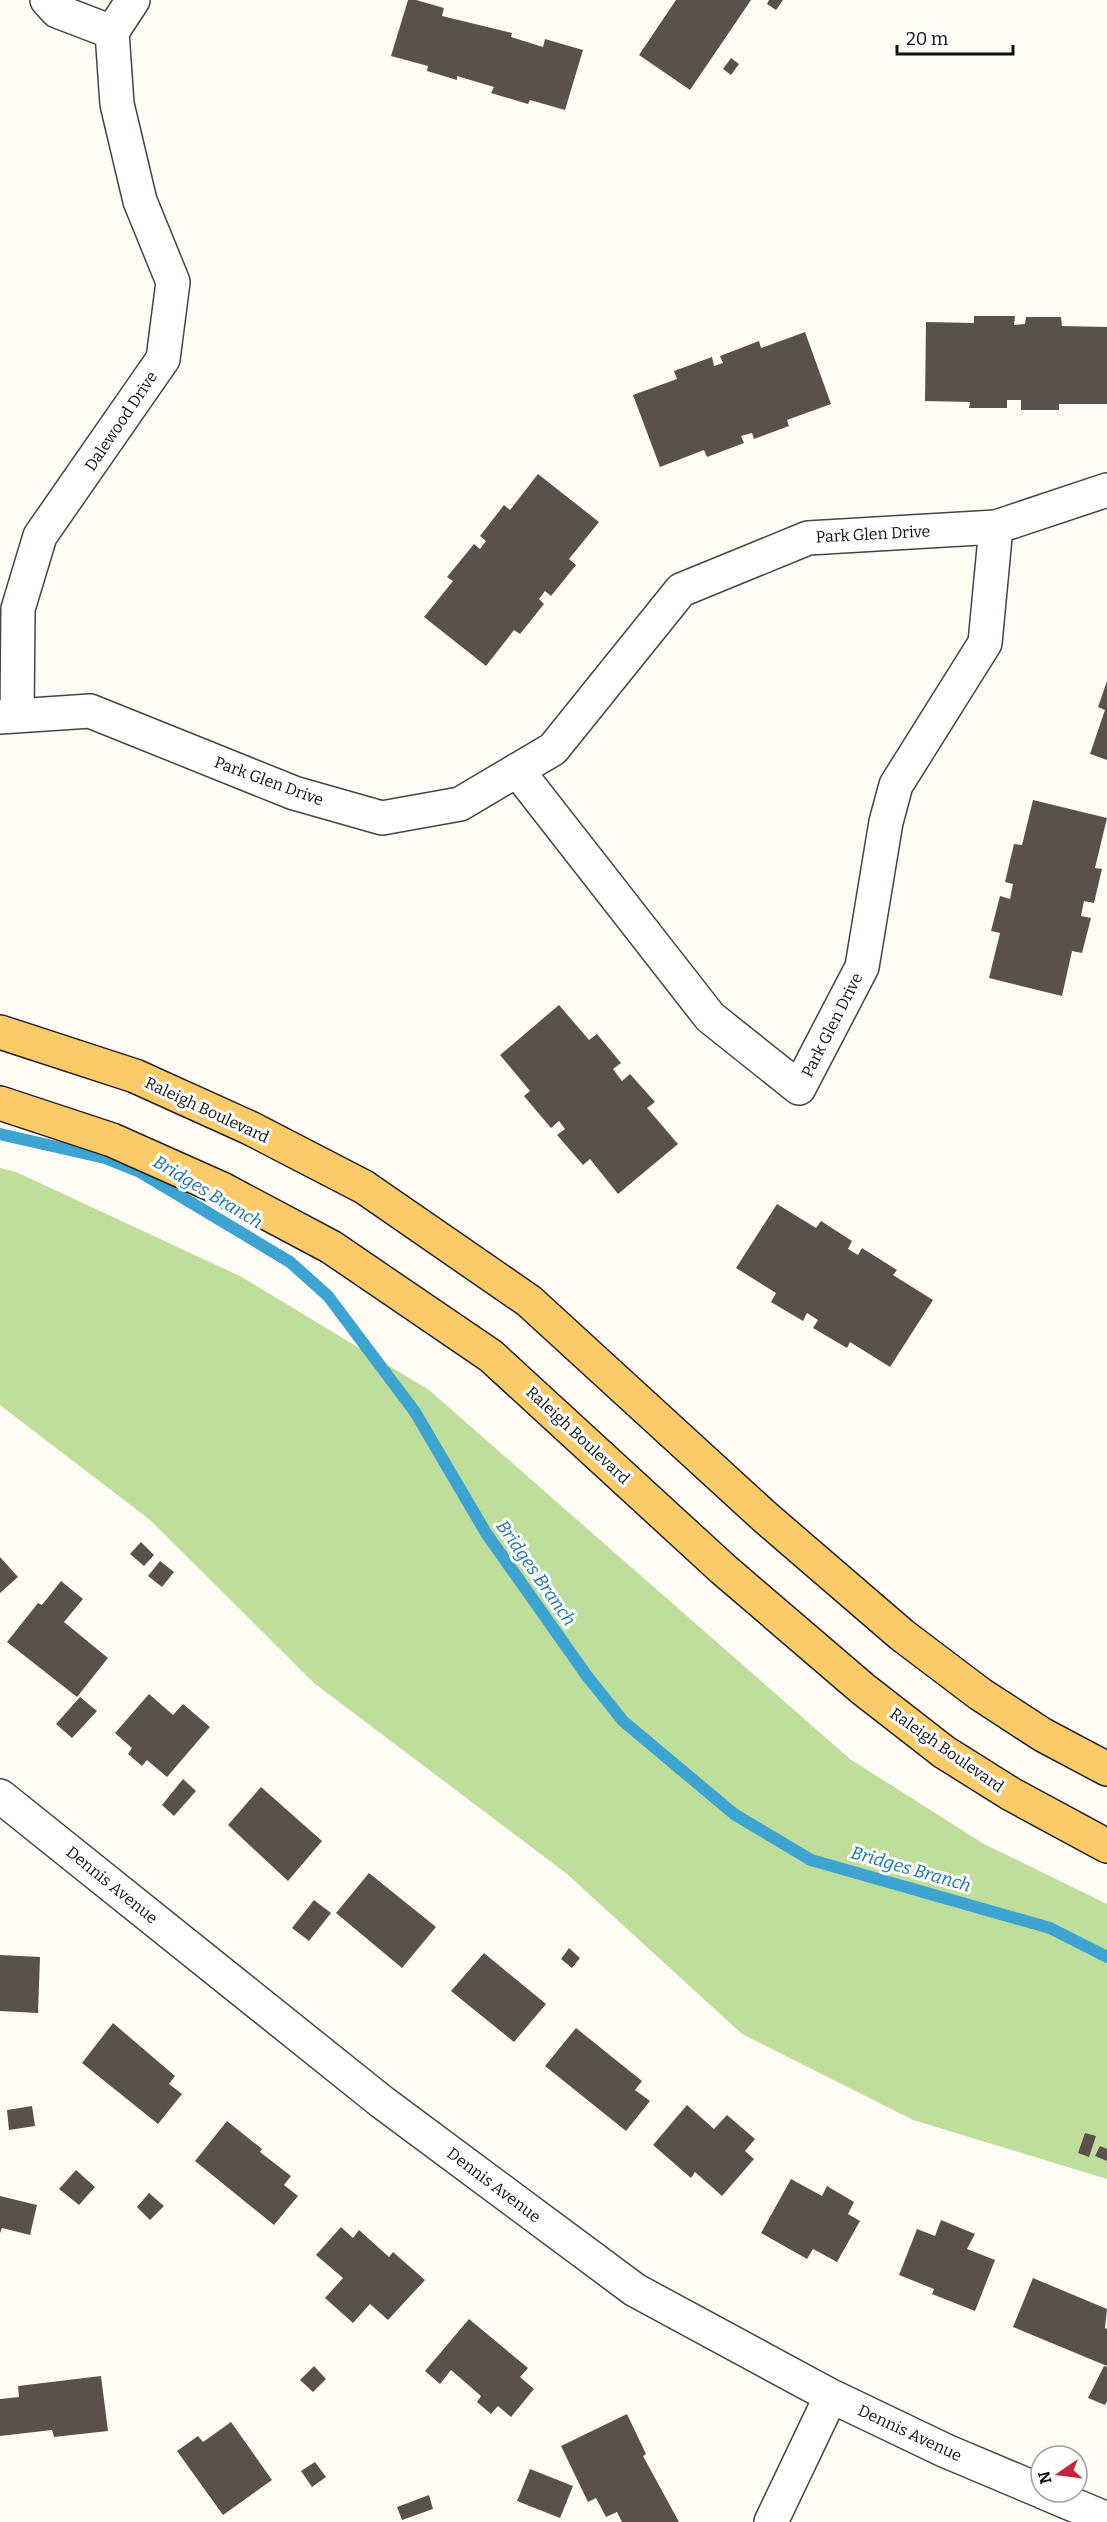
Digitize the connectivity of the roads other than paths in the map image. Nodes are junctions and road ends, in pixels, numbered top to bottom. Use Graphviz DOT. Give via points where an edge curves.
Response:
graph roads {
  1 [pos="47,0"];
  2 [pos="133,0"];
  3 [pos="112,32"];
  4 [pos="1107,490"];
  5 [pos="996,527"];
  6 [pos="9,716"];
  7 [pos="517,770"];
  8 [pos="0,1032"];
  9 [pos="0,1103"];
  10 [pos="1107,1769"];
  11 [pos="0,1796"];
  12 [pos="1107,1846"];
  13 [pos="831,2396"];
  14 [pos="1029,2486"];
  15 [pos="1071,2504"];
  16 [pos="1107,2519"];
  17 [pos="771,2522"];
  1 -- 3 [label="street" via="57,11"];
  2 -- 3 [label="street"];
  3 -- 6 [label="street, Dalewood Drive" via="117,104 140,201 173,282 163,359 40,536 18,609"];
  4 -- 5 [label="street, Park Glen Drive"];
  5 -- 7 [label="street, Park Glen Drive" via="807,538 681,590 553,749"];
  5 -- 7 [label="street, Park Glen Drive" via="985,644 897,785 886,822 862,967 799,1088 710,1017"];
  6 -- 7 [label="street, Park Glen Drive" via="90,711 294,793 382,818 460,804"];
  8 -- 10 [label="main road, Raleigh Boulevard" via="135,1076 250,1128 364,1187 529,1301 902,1635 980,1695"];
  9 -- 12 [label="main road, Raleigh Boulevard" via="112,1140 331,1246 491,1356 723,1569 944,1752"];
  11 -- 13 [label="street, Dennis Avenue" via="382,2102 634,2290"];
  13 -- 14 [label="street, Dennis Avenue"];
  13 -- 17 [label="street"];
  15 -- 16 [label="street, Dennis Avenue"];
}
